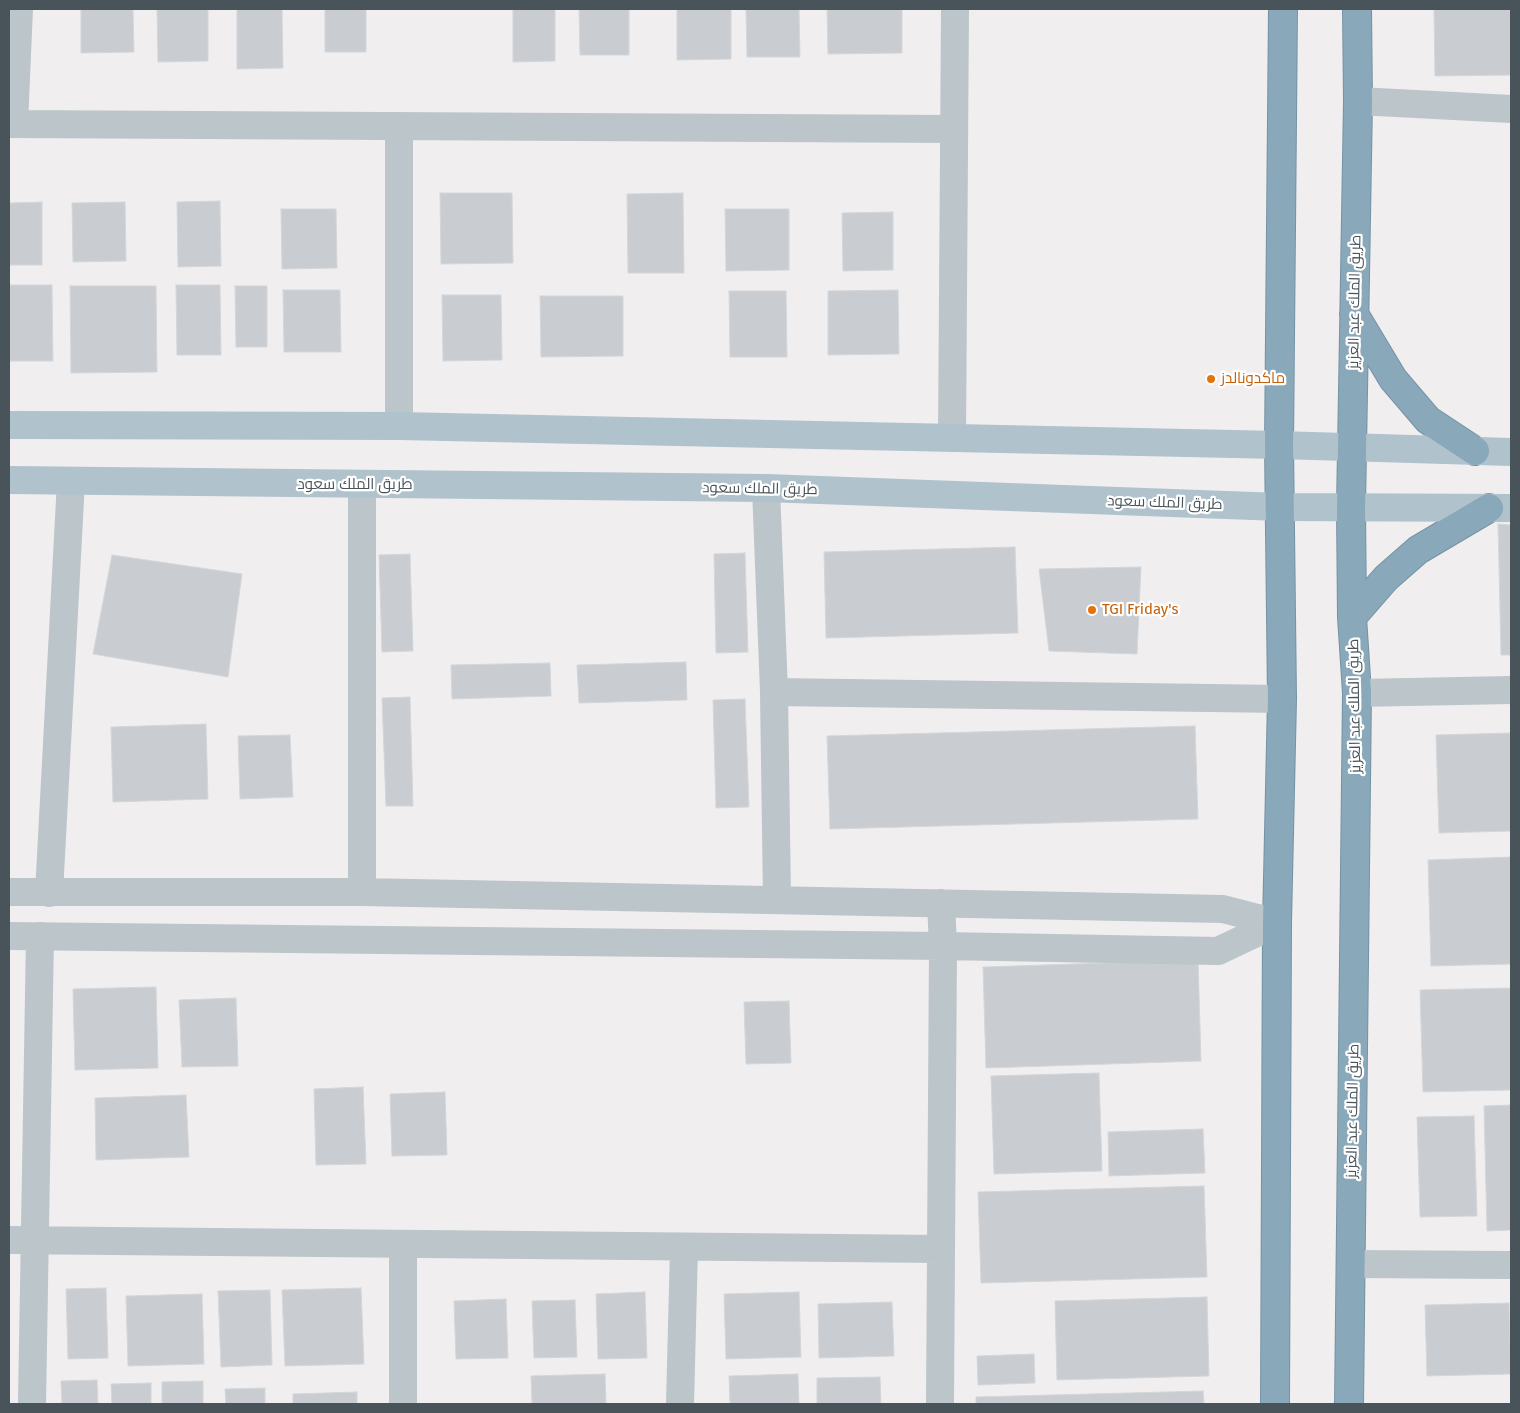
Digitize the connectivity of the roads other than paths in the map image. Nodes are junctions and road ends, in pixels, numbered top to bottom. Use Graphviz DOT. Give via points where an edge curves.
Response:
graph roads {
  1 [pos="19,9"];
  2 [pos="954,9"];
  3 [pos="1283,9"];
  4 [pos="1357,9"];
  5 [pos="1358,101"];
  6 [pos="1511,109"];
  7 [pos="12,124"];
  8 [pos="399,126"];
  9 [pos="954,129"];
  10 [pos="1354,314"];
  11 [pos="9,424"];
  12 [pos="400,426"];
  13 [pos="952,438"];
  14 [pos="1280,444"];
  15 [pos="1353,448"];
  16 [pos="1475,451"];
  17 [pos="1511,452"];
  18 [pos="9,480"];
  19 [pos="70,481"];
  20 [pos="362,484"];
  21 [pos="766,488"];
  22 [pos="1280,507"];
  23 [pos="1352,508"];
  24 [pos="1500,508"];
  25 [pos="1352,617"];
  26 [pos="1511,690"];
  27 [pos="774,692"];
  28 [pos="1358,693"];
  29 [pos="1282,699"];
  30 [pos="9,892"];
  31 [pos="362,892"];
  32 [pos="48,893"];
  33 [pos="777,900"];
  34 [pos="941,903"];
  35 [pos="1277,922"];
  36 [pos="9,936"];
  37 [pos="40,936"];
  38 [pos="943,946"];
  39 [pos="21,1241"];
  40 [pos="404,1244"];
  41 [pos="684,1247"];
  42 [pos="941,1249"];
  43 [pos="1351,1264"];
  44 [pos="1511,1265"];
  45 [pos="32,1404"];
  46 [pos="403,1404"];
  47 [pos="680,1404"];
  48 [pos="940,1404"];
  49 [pos="1275,1404"];
  50 [pos="1349,1404"];
  1 -- 7 [label="street"];
  2 -- 9 [label="street"];
  3 -- 14 [label="highway"];
  4 -- 5 [label="highway, طريق الملك عبد العزيز"];
  5 -- 6 [label="street"];
  5 -- 10 [label="highway, طريق الملك عبد العزيز"];
  7 -- 8 [label="street"];
  8 -- 9 [label="street"];
  8 -- 12 [label="street"];
  9 -- 13 [label="street"];
  10 -- 15 [label="highway, طريق الملك عبد العزيز"];
  10 -- 16 [label="highway" via="1393,379 1428,420"];
  11 -- 12 [label="main road"];
  12 -- 13 [label="main road"];
  13 -- 14 [label="main road"];
  14 -- 15 [label="main road"];
  14 -- 22 [label="highway"];
  15 -- 16 [label="main road"];
  15 -- 23 [label="highway, طريق الملك عبد العزيز"];
  16 -- 17 [label="main road"];
  18 -- 19 [label="main road, طريق الملك سعود"];
  19 -- 20 [label="main road, طريق الملك سعود"];
  19 -- 32 [label="street"];
  20 -- 21 [label="main road, طريق الملك سعود"];
  20 -- 31 [label="street"];
  21 -- 22 [label="main road, طريق الملك سعود"];
  21 -- 27 [label="street"];
  22 -- 23 [label="main road, طريق الملك سعود"];
  22 -- 29 [label="highway"];
  23 -- 24 [label="main road, طريق الملك سعود"];
  23 -- 25 [label="highway, طريق الملك عبد العزيز"];
  24 -- 25 [label="highway" via="1418,550 1386,578"];
  25 -- 28 [label="highway, طريق الملك عبد العزيز"];
  26 -- 28 [label="street"];
  27 -- 29 [label="street"];
  27 -- 33 [label="street"];
  28 -- 43 [label="highway, طريق الملك عبد العزيز"];
  29 -- 35 [label="highway"];
  30 -- 32 [label="street"];
  31 -- 32 [label="street"];
  31 -- 33 [label="street"];
  33 -- 34 [label="street"];
  34 -- 35 [label="street" via="1222,908"];
  34 -- 38 [label="street"];
  35 -- 38 [label="street" via="1218,951"];
  35 -- 49 [label="highway"];
  36 -- 37 [label="street"];
  37 -- 38 [label="street"];
  37 -- 39 [label="street"];
  38 -- 42 [label="street"];
  39 -- 40 [label="street"];
  39 -- 45 [label="street"];
  40 -- 41 [label="street"];
  40 -- 46 [label="street"];
  41 -- 42 [label="street"];
  41 -- 47 [label="street"];
  42 -- 48 [label="street"];
  43 -- 44 [label="street"];
  43 -- 50 [label="highway, طريق الملك عبد العزيز"];
}
